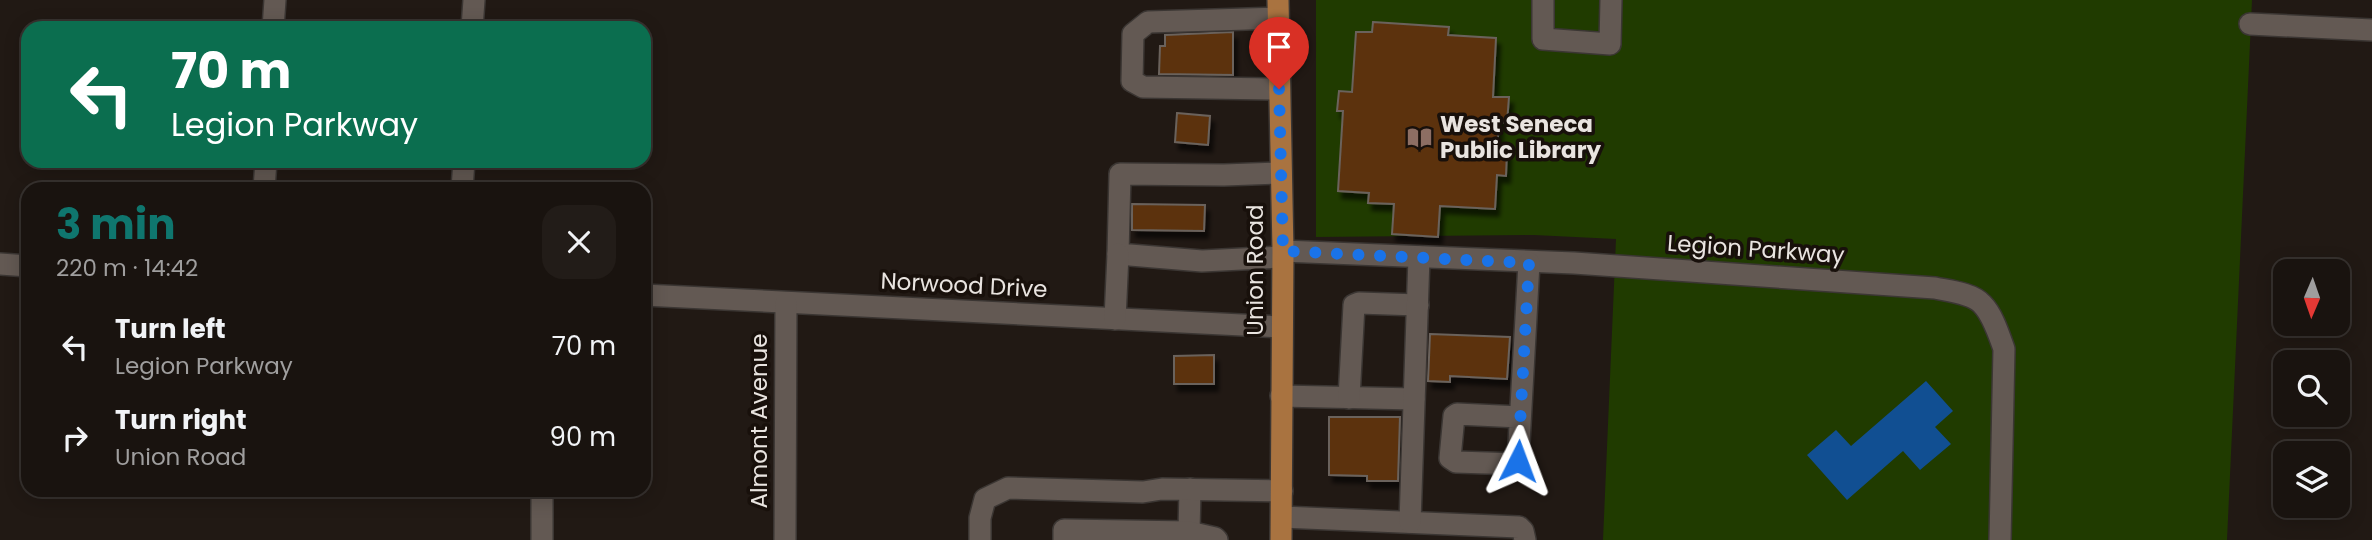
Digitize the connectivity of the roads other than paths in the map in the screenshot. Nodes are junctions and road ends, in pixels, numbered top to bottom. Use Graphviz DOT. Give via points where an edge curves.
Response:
graph roads {
  1 [pos="275,0"];
  2 [pos="474,0"];
  3 [pos="1543,0"];
  4 [pos="1611,0"];
  5 [pos="1278,9"];
  6 [pos="274,21"];
  7 [pos="472,21"];
  8 [pos="2250,24"];
  9 [pos="2372,30"];
  10 [pos="1279,89"];
  11 [pos="1281,173"];
  12 [pos="1118,254"];
  13 [pos="1282,254"];
  14 [pos="1419,257"];
  15 [pos="1529,263"];
  16 [pos="0,264"];
  17 [pos="21,266"];
  18 [pos="651,296"];
  19 [pos="786,303"];
  20 [pos="1418,305"];
  21 [pos="1115,319"];
  22 [pos="1282,327"];
  23 [pos="1281,396"];
  24 [pos="1349,398"];
  25 [pos="1415,400"];
  26 [pos="1520,417"];
  27 [pos="1190,489"];
  28 [pos="1282,491"];
  29 [pos="542,497"];
  30 [pos="1282,517"];
  31 [pos="1410,522"];
  32 [pos="1189,532"];
  33 [pos="542,540"];
  34 [pos="785,540"];
  35 [pos="980,540"];
  36 [pos="1064,540"];
  37 [pos="1217,540"];
  38 [pos="1282,540"];
  39 [pos="1525,540"];
  40 [pos="2000,540"];
  1 -- 6 [label="street"];
  2 -- 7 [label="street"];
  3 -- 4 [label="street" via="1542,39 1597,44 1610,44"];
  5 -- 10 [label="main road, Union Road"];
  5 -- 10 [label="street" via="1148,22 1133,34 1132,81 1143,87"];
  8 -- 9 [label="street"];
  10 -- 11 [label="main road, Union Road"];
  11 -- 12 [label="street" via="1120,174"];
  11 -- 13 [label="main road, Union Road"];
  12 -- 13 [label="street, Legion Parkway" via="1202,261"];
  12 -- 21 [label="street"];
  13 -- 14 [label="street, Legion Parkway"];
  13 -- 22 [label="main road, Union Road"];
  14 -- 15 [label="street, Legion Parkway"];
  14 -- 20 [label="street"];
  15 -- 26 [label="street"];
  15 -- 40 [label="street, Legion Parkway" via="1935,288 1982,303 2004,348"];
  16 -- 17 [label="street"];
  18 -- 19 [label="street, Norwood Drive"];
  19 -- 21 [label="street, Norwood Drive"];
  19 -- 34 [label="street, Almont Avenue"];
  20 -- 24 [label="street" via="1354,305"];
  20 -- 25 [label="street"];
  21 -- 22 [label="street, Norwood Drive"];
  22 -- 23 [label="main road, Union Road"];
  23 -- 24 [label="street"];
  23 -- 28 [label="main road, Union Road"];
  24 -- 25 [label="street"];
  25 -- 31 [label="street"];
  27 -- 28 [label="street"];
  27 -- 32 [label="street"];
  27 -- 35 [label="street" via="1008,488 985,499"];
  28 -- 30 [label="main road, Union Road"];
  29 -- 33 [label="street"];
  30 -- 31 [label="street"];
  30 -- 38 [label="main road, Union Road"];
  31 -- 39 [label="street" via="1519,527"];
  32 -- 36 [label="street" via="1064,530"];
  32 -- 37 [label="street"];
}
